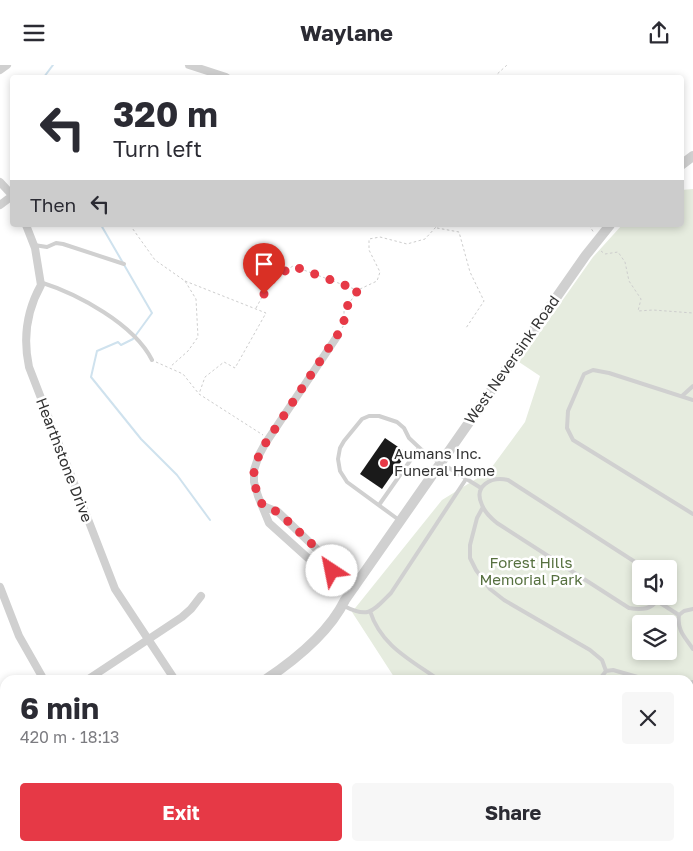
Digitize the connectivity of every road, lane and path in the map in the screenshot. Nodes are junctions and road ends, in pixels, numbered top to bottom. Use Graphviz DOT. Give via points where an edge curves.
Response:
graph roads {
  1 [pos="7,65"];
  2 [pos="189,65"];
  3 [pos="507,65"];
  4 [pos="0,70"];
  5 [pos="220,75"];
  6 [pos="496,75"];
  7 [pos="0,182"];
  8 [pos="10,193"];
  9 [pos="10,197"];
  10 [pos="0,205"];
  11 [pos="27,227"];
  12 [pos="131,227"];
  13 [pos="435,227"];
  14 [pos="440,227"];
  15 [pos="608,227"];
  16 [pos="594,244"];
  17 [pos="34,245"];
  18 [pos="124,264"];
  19 [pos="185,281"];
  20 [pos="40,282"];
  21 [pos="358,290"];
  22 [pos="255,309"];
  23 [pos="693,313"];
  24 [pos="466,328"];
  25 [pos="338,335"];
  26 [pos="152,360"];
  27 [pos="170,367"];
  28 [pos="693,386"];
  29 [pos="199,394"];
  30 [pos="682,397"];
  31 [pos="693,401"];
  32 [pos="268,438"];
  33 [pos="419,448"];
  34 [pos="440,463"];
  35 [pos="466,479"];
  36 [pos="481,488"];
  37 [pos="379,505"];
  38 [pos="263,506"];
  39 [pos="483,507"];
  40 [pos="693,514"];
  41 [pos="401,521"];
  42 [pos="632,560"];
  43 [pos="332,571"];
  44 [pos="0,587"];
  45 [pos="355,587"];
  46 [pos="201,596"];
  47 [pos="2,597"];
  48 [pos="343,605"];
  49 [pos="651,605"];
  50 [pos="665,605"];
  51 [pos="693,609"];
  52 [pos="370,611"];
  53 [pos="679,615"];
  54 [pos="147,639"];
  55 [pos="693,649"];
  56 [pos="606,671"];
  57 [pos="41,675"];
  58 [pos="94,675"];
  59 [pos="172,675"];
  60 [pos="275,675"];
  61 [pos="431,675"];
  62 [pos="603,675"];
  63 [pos="630,675"];
  1 -- 4 [label="street"];
  2 -- 5 [label="street"];
  3 -- 6 [label="path"];
  7 -- 8 [label="street"];
  9 -- 10 [label="street"];
  11 -- 17 [label="street, Hearthstone Drive"];
  12 -- 19 [label="path" via="155,260"];
  13 -- 21 [label="path" via="425,239 407,244 380,237 369,239 369,250 380,272 377,281"];
  14 -- 24 [label="path" via="459,232 470,272 484,301"];
  15 -- 16 [label="street, West Neversink Road"];
  16 -- 23 [label="path" via="605,255 618,252 625,262 629,281 641,299 638,311"];
  16 -- 34 [label="street, West Neversink Road"];
  17 -- 18 [label="lane" via="63,244"];
  17 -- 20 [label="street, Hearthstone Drive"];
  19 -- 22 [label="path"];
  19 -- 27 [label="path" via="196,299 198,337"];
  20 -- 26 [label="lane" via="73,294 128,329 146,348"];
  20 -- 54 [label="street, Hearthstone Drive" via="26,333 29,367 112,582"];
  21 -- 22 [label="path" via="293,266 272,279"];
  21 -- 25 [label="path" via="344,311 344,325"];
  22 -- 29 [label="path" via="266,313 235,368 224,362 204,377"];
  25 -- 38 [label="street" via="259,455 254,482"];
  26 -- 27 [label="path"];
  27 -- 29 [label="path" via="183,374"];
  28 -- 30 [label="lane"];
  29 -- 32 [label="path"];
  30 -- 31 [label="lane"];
  30 -- 40 [label="lane" via="593,370 584,374 568,411 567,428 573,440"];
  33 -- 34 [label="lane"];
  33 -- 37 [label="lane"];
  33 -- 37 [label="lane" via="397,422 379,415 362,419 344,441 338,459 340,471 347,482"];
  34 -- 35 [label="lane"];
  34 -- 41 [label="street, West Neversink Road"];
  35 -- 36 [label="lane"];
  35 -- 52 [label="lane" via="391,593"];
  36 -- 39 [label="lane" via="479,497"];
  36 -- 42 [label="lane" via="497,478 508,480"];
  37 -- 41 [label="lane"];
  38 -- 43 [label="street" via="278,512 330,561"];
  38 -- 43 [label="street" via="269,523 318,568"];
  39 -- 49 [label="lane" via="497,523 629,608 640,610"];
  39 -- 56 [label="lane" via="477,517 470,558 490,589 590,649 602,660"];
  41 -- 45 [label="street, West Neversink Road"];
  43 -- 45 [label="street"];
  44 -- 47 [label="street"];
  45 -- 48 [label="street, West Neversink Road"];
  46 -- 54 [label="street" via="182,617"];
  47 -- 57 [label="street"];
  48 -- 52 [label="lane" via="358,613"];
  48 -- 60 [label="street, West Neversink Road" via="318,638"];
  50 -- 53 [label="lane"];
  51 -- 53 [label="lane"];
  52 -- 61 [label="lane" via="377,627 403,657"];
  53 -- 55 [label="lane" via="680,631"];
  54 -- 58 [label="street"];
  54 -- 59 [label="street, Hearthstone Drive"];
  56 -- 62 [label="lane"];
  56 -- 63 [label="lane"];
}
